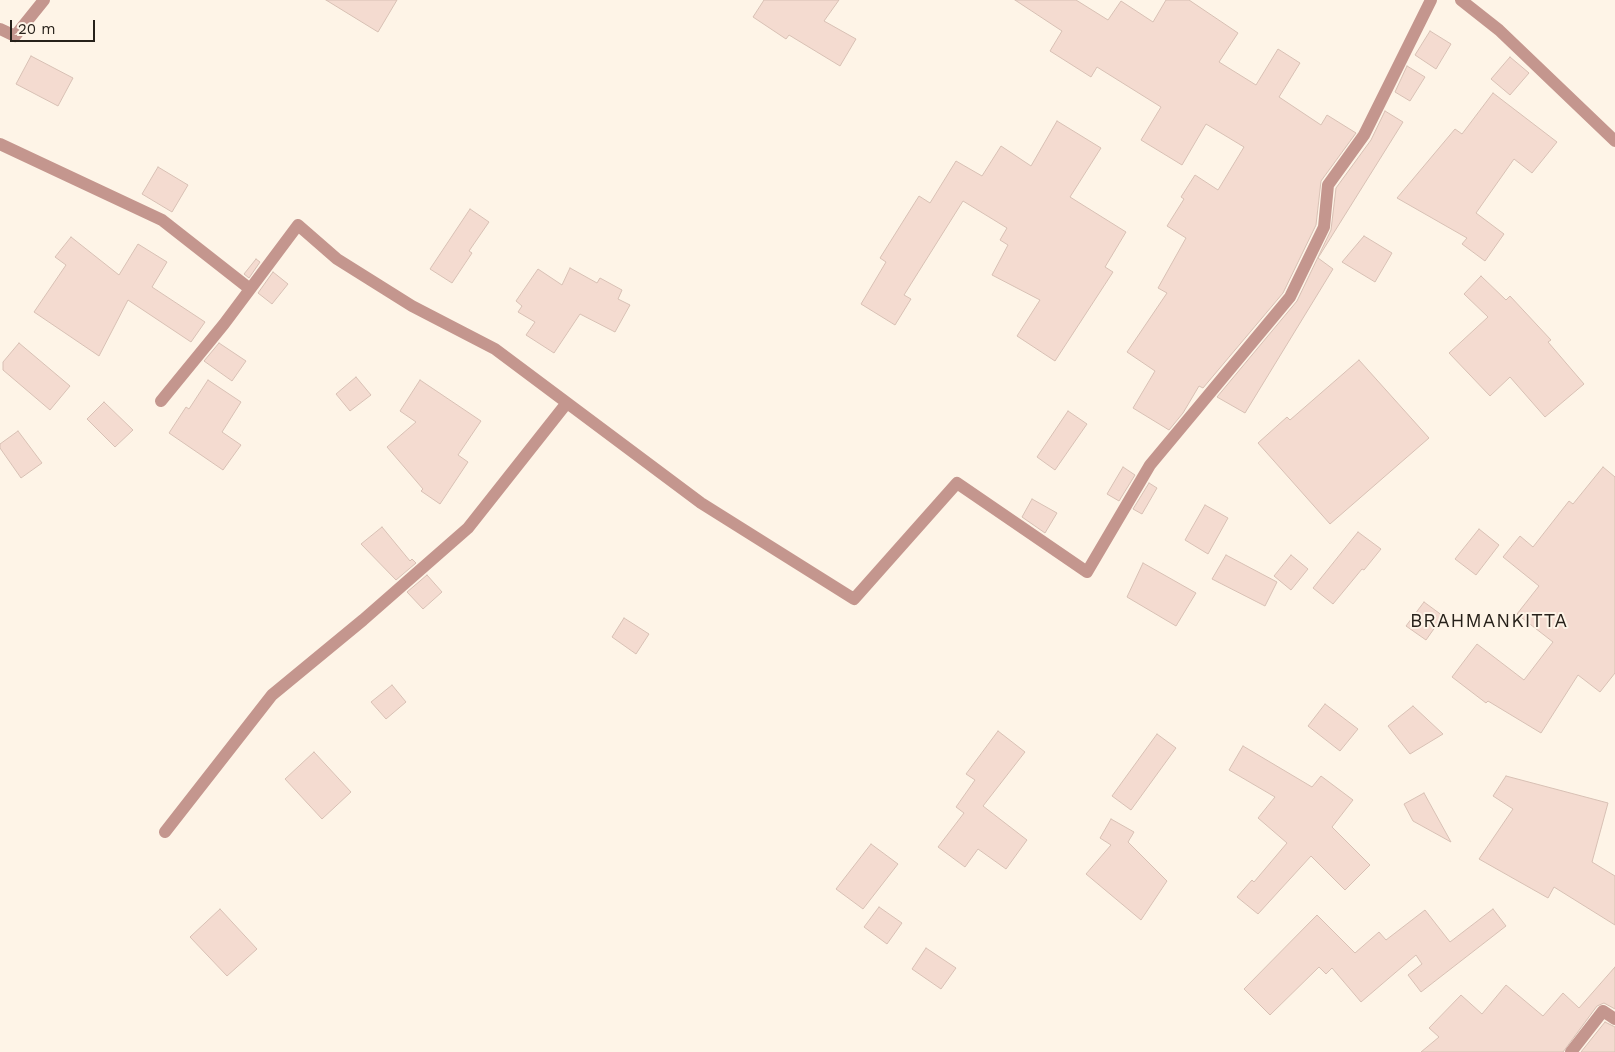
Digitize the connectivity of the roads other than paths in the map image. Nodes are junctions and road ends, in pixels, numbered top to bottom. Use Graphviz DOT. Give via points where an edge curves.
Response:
graph roads {
  1 [pos="44,0"];
  2 [pos="1431,0"];
  3 [pos="1460,0"];
  4 [pos="0,29"];
  5 [pos="1615,141"];
  6 [pos="0,144"];
  7 [pos="250,289"];
  8 [pos="161,401"];
  9 [pos="566,404"];
  10 [pos="165,832"];
  11 [pos="1615,1019"];
  12 [pos="1571,1052"];
  1 -- 4 [label="street" via="15,36"];
  2 -- 9 [label="street" via="1364,135 1328,185 1324,227 1290,297 1150,464 1088,572 957,483 854,599 701,502"];
  3 -- 5 [label="street" via="1499,30"];
  6 -- 7 [label="street" via="162,220"];
  7 -- 8 [label="street"];
  7 -- 9 [label="street" via="298,225 337,259 412,306 495,349"];
  9 -- 10 [label="street" via="468,528 272,695"];
  11 -- 12 [label="street" via="1603,1011"];
}
